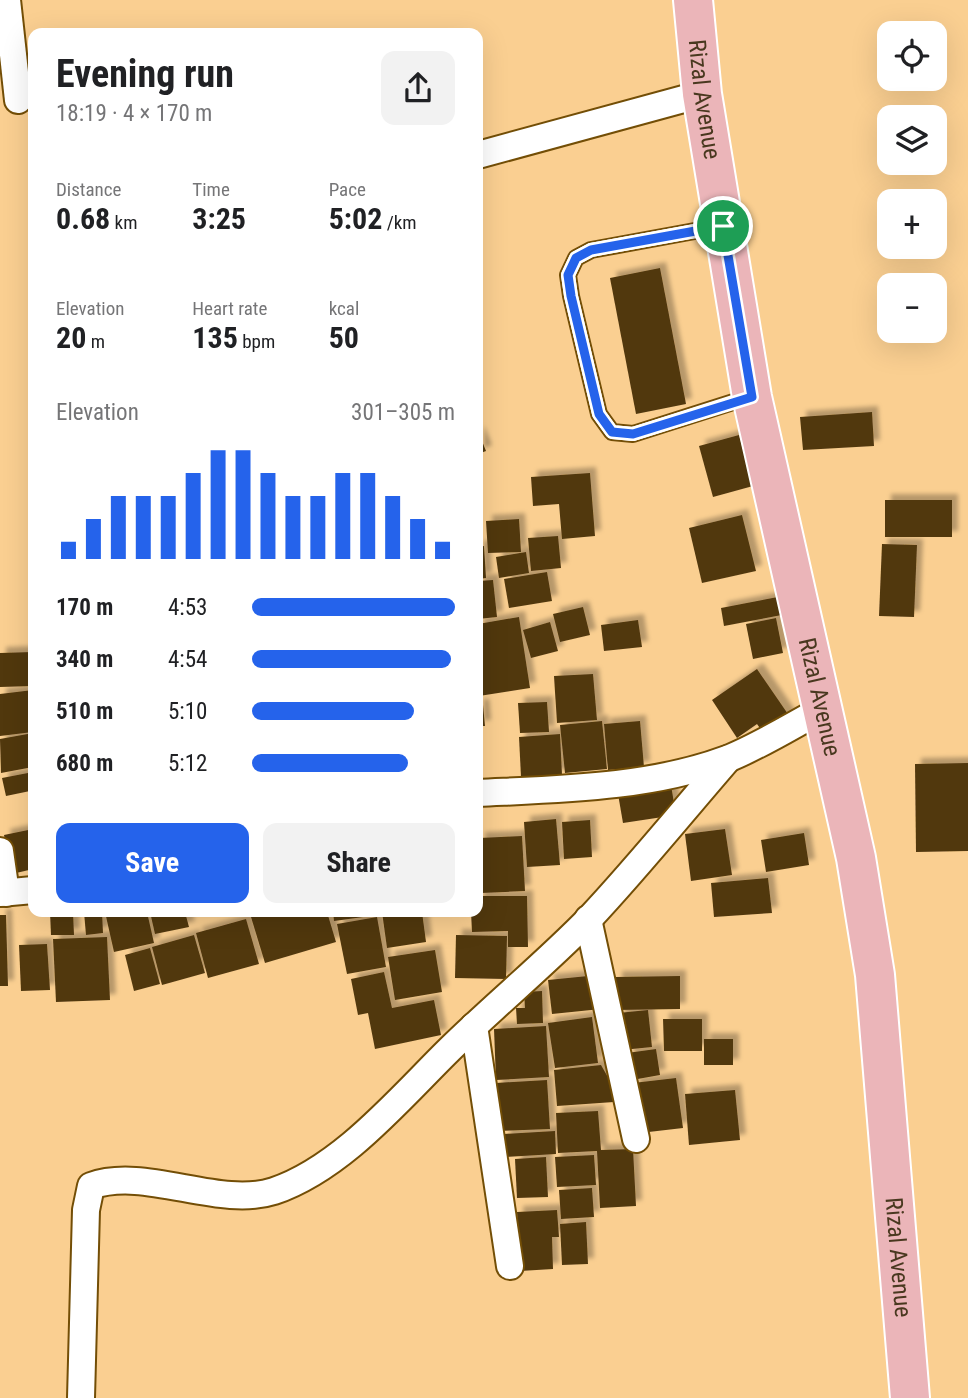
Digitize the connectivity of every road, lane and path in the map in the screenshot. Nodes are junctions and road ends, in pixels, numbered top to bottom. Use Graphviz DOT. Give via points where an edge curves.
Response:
graph roads {
  1 [pos="7,0"];
  2 [pos="693,0"];
  3 [pos="702,94"];
  4 [pos="18,100"];
  5 [pos="483,154"];
  6 [pos="723,226"];
  7 [pos="752,397"];
  8 [pos="823,709"];
  9 [pos="728,759"];
  10 [pos="483,793"];
  11 [pos="0,851"];
  12 [pos="28,890"];
  13 [pos="3,893"];
  14 [pos="588,919"];
  15 [pos="474,1026"];
  16 [pos="636,1139"];
  17 [pos="510,1266"];
  18 [pos="81,1398"];
  19 [pos="910,1398"];
  1 -- 4 [label="street"];
  2 -- 3 [label="main road, Rizal Avenue"];
  3 -- 5 [label="street"];
  3 -- 6 [label="main road, Rizal Avenue"];
  6 -- 7 [label="main road, Rizal Avenue"];
  6 -- 7 [label="lane" via="583,253 568,275 571,296 599,414 612,432 633,434"];
  7 -- 8 [label="main road, Rizal Avenue"];
  8 -- 9 [label="street"];
  8 -- 19 [label="main road, Rizal Avenue" via="856,858 875,975"];
  9 -- 10 [label="street" via="602,785"];
  9 -- 14 [label="street"];
  11 -- 13 [label="street"];
  12 -- 13 [label="street"];
  14 -- 15 [label="street"];
  14 -- 16 [label="street"];
  15 -- 17 [label="street"];
  15 -- 18 [label="street" via="338,1158 301,1180 271,1192 236,1195 113,1181 91,1186 86,1210"];
}
